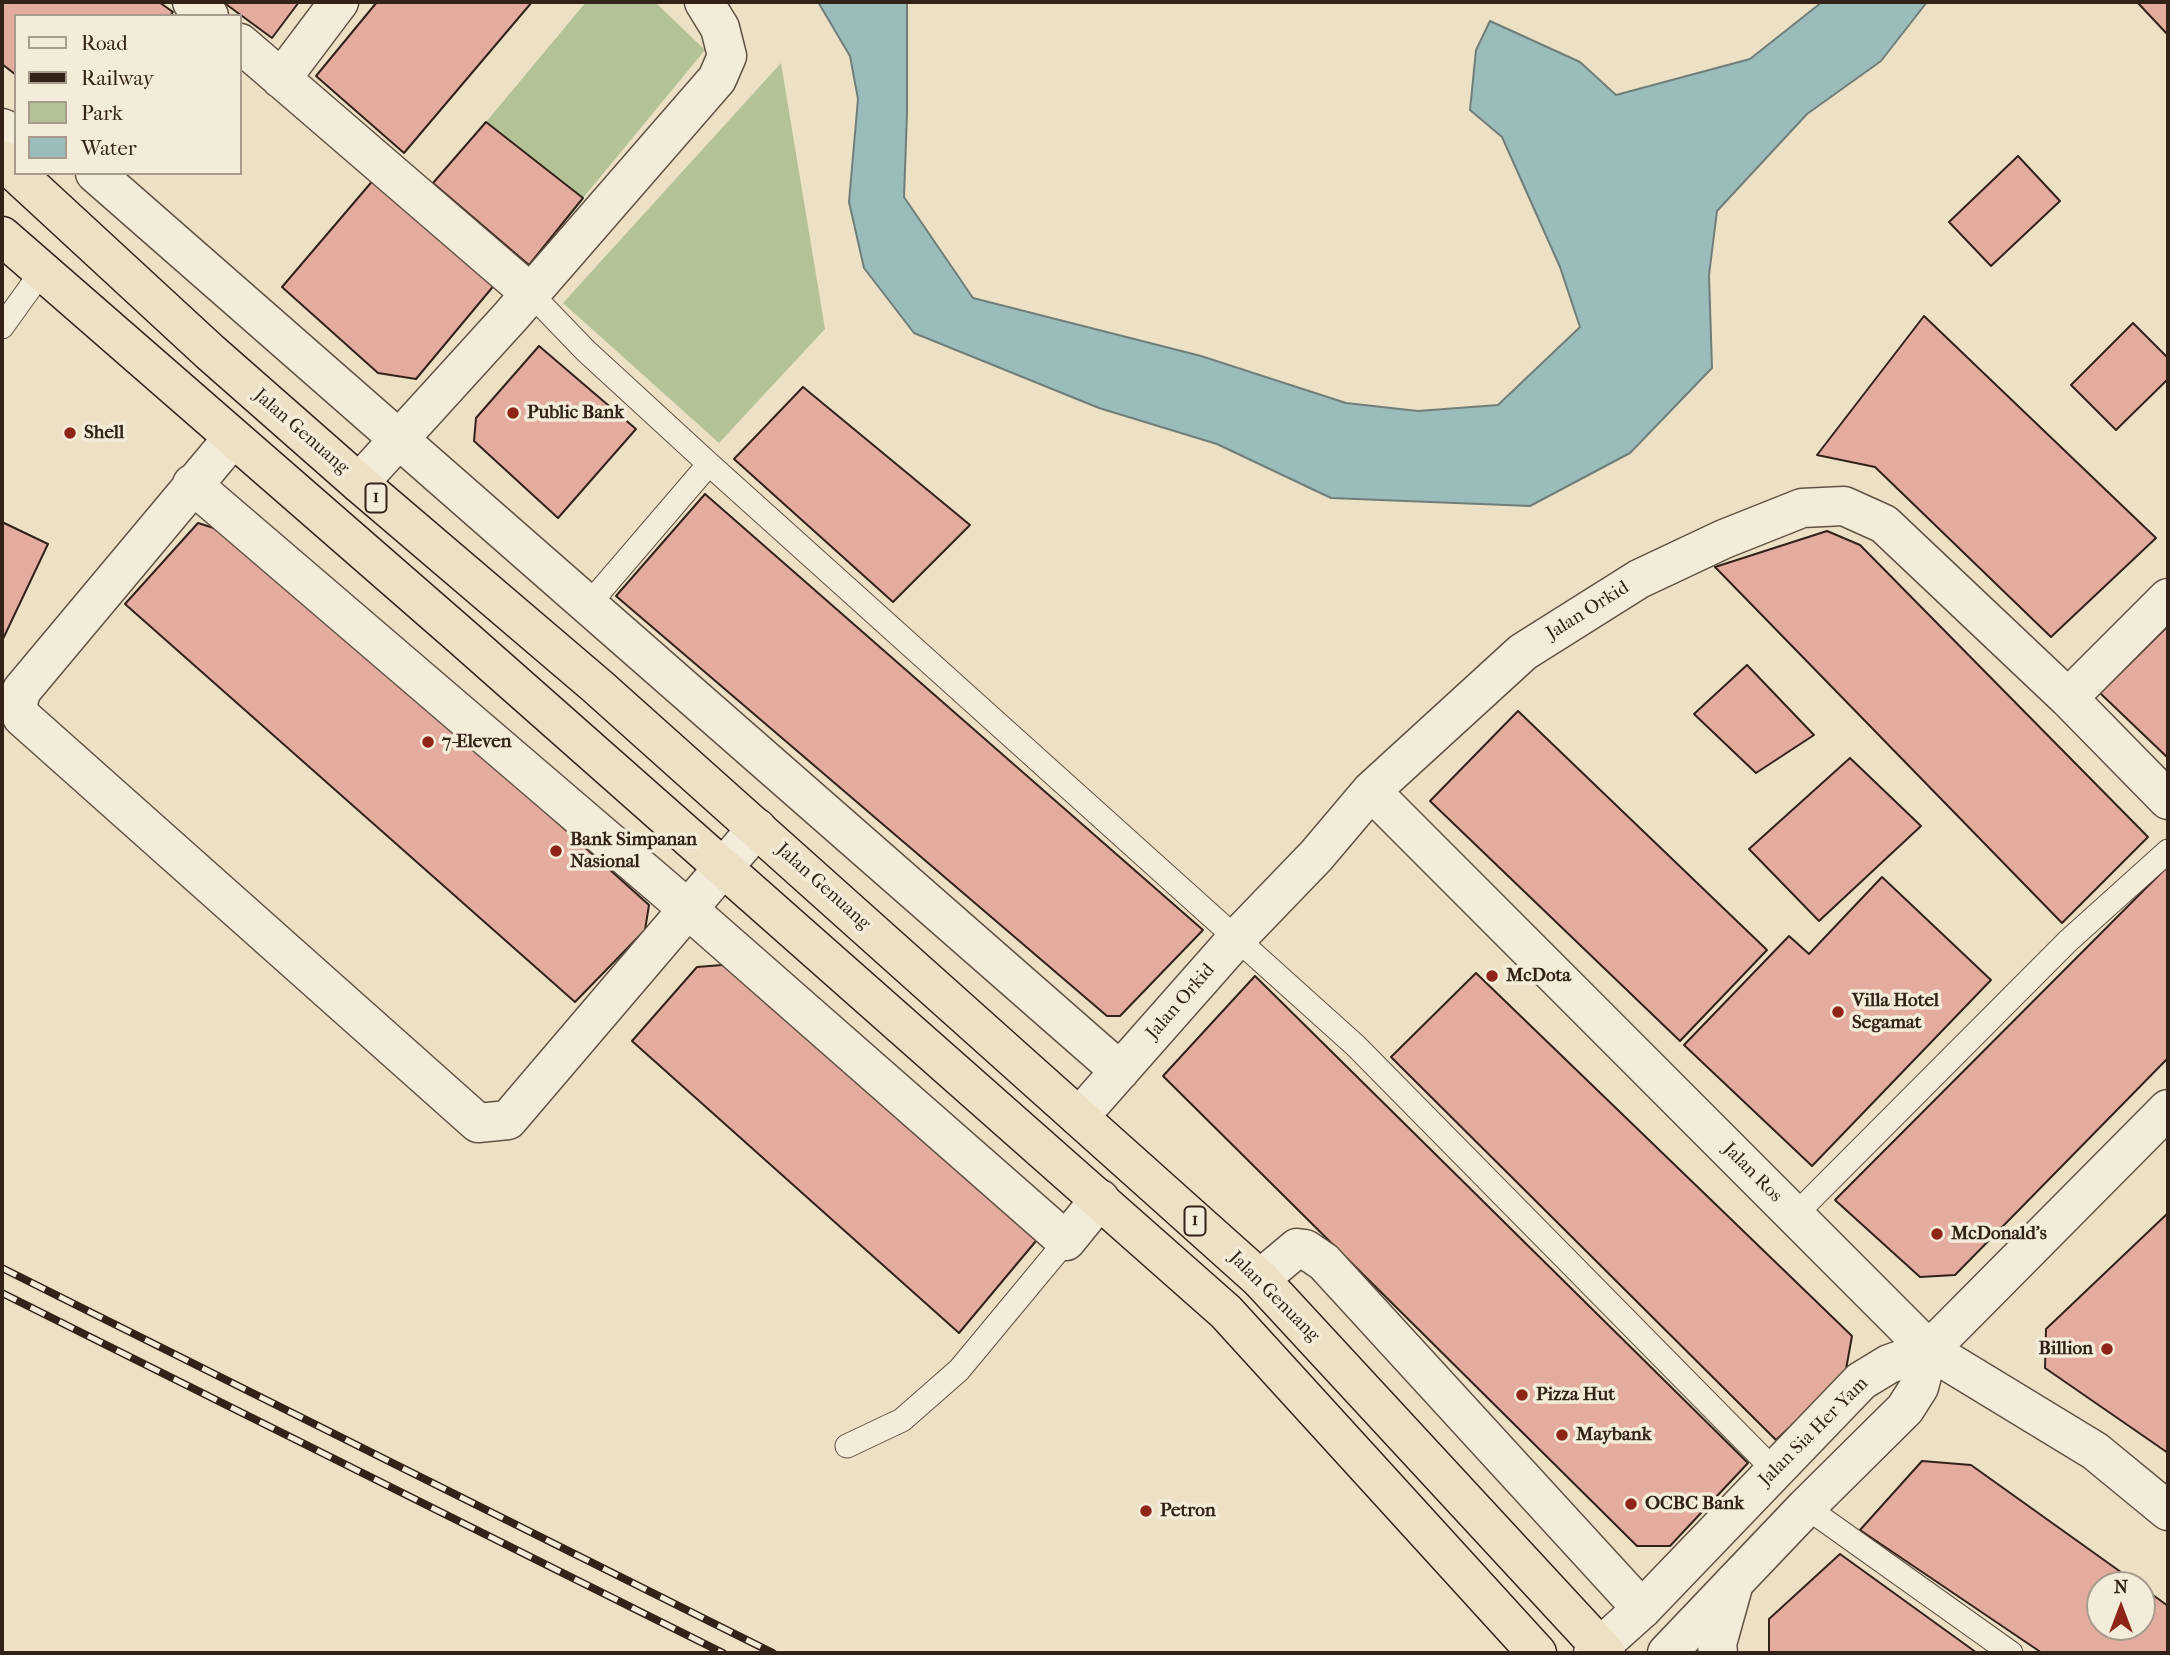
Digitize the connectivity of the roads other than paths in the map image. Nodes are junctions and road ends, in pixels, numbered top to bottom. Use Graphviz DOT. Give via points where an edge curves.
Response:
graph roads {
  1 [pos="339,2"];
  2 [pos="704,2"];
  3 [pos="242,45"];
  4 [pos="281,79"];
  5 [pos="18,175"];
  6 [pos="96,175"];
  7 [pos="2,236"];
  8 [pos="43,270"];
  9 [pos="530,293"];
  10 [pos="2,327"];
  11 [pos="232,439"];
  12 [pos="399,439"];
  13 [pos="709,464"];
  14 [pos="359,483"];
  15 [pos="192,484"];
  16 [pos="2168,598"];
  17 [pos="589,604"];
  18 [pos="2068,698"];
  19 [pos="1371,792"];
  20 [pos="2168,800"];
  21 [pos="757,828"];
  22 [pos="2168,851"];
  23 [pos="724,868"];
  24 [pos="689,910"];
  25 [pos="1237,938"];
  26 [pos="1120,1071"];
  27 [pos="2168,1109"];
  28 [pos="1079,1117"];
  29 [pos="1100,1199"];
  30 [pos="1794,1216"];
  31 [pos="1066,1241"];
  32 [pos="1260,1279"];
  33 [pos="1929,1350"];
  34 [pos="847,1446"];
  35 [pos="1775,1471"];
  36 [pos="1806,1507"];
  37 [pos="2168,1511"];
  38 [pos="1734,1583"];
  39 [pos="1642,1609"];
  40 [pos="1600,1651"];
  41 [pos="1537,1653"];
  42 [pos="1667,1653"];
  43 [pos="1718,1653"];
  44 [pos="2011,1653"];
  1 -- 4 [label="street"];
  2 -- 9 [label="street" via="720,28 727,56 717,79"];
  3 -- 4 [label="street"];
  4 -- 9 [label="street"];
  5 -- 14 [label="highway, Jalan Genuang / 1"];
  6 -- 12 [label="street"];
  7 -- 8 [label="highway"];
  8 -- 10 [label="lane"];
  8 -- 11 [label="highway"];
  9 -- 12 [label="street"];
  9 -- 13 [label="lane"];
  11 -- 15 [label="street"];
  11 -- 23 [label="highway"];
  12 -- 14 [label="street"];
  12 -- 17 [label="street"];
  13 -- 17 [label="lane"];
  13 -- 25 [label="lane"];
  14 -- 21 [label="highway, Jalan Genuang / 1"];
  15 -- 24 [label="street"];
  15 -- 24 [label="street" via="22,690 17,705 22,718 478,1123 508,1120"];
  16 -- 18 [label="street"];
  17 -- 26 [label="street"];
  18 -- 19 [label="street, Jalan Orkid" via="1884,524 1844,506 1802,508 1639,579 1523,652"];
  18 -- 20 [label="street, Jalan Orkid"];
  19 -- 25 [label="street, Jalan Orkid"];
  19 -- 30 [label="street, Jalan Ros"];
  21 -- 23 [label="street"];
  21 -- 28 [label="highway, Jalan Genuang / 1"];
  22 -- 30 [label="lane" via="2068,941"];
  23 -- 24 [label="street"];
  23 -- 29 [label="highway"];
  24 -- 31 [label="street"];
  25 -- 26 [label="street, Jalan Orkid"];
  25 -- 35 [label="lane" via="1356,1046"];
  26 -- 28 [label="street, Jalan Orkid"];
  27 -- 33 [label="street, Jalan Sia Her Yam"];
  28 -- 32 [label="highway, Jalan Genuang / 1"];
  29 -- 31 [label="street"];
  29 -- 41 [label="highway" via="1226,1312"];
  30 -- 33 [label="street, Jalan Ros"];
  31 -- 34 [label="lane" via="959,1370 902,1420"];
  32 -- 39 [label="street" via="1297,1248 1324,1262"];
  32 -- 40 [label="highway, Jalan Genuang / 1"];
  33 -- 35 [label="street, Jalan Sia Her Yam" via="1889,1364 1861,1381"];
  33 -- 36 [label="street, Jalan Sia Her Yam" via="1919,1387 1905,1409"];
  33 -- 37 [label="street, Jalan Ros" via="2095,1451"];
  35 -- 39 [label="street, Jalan Sia Her Yam"];
  36 -- 38 [label="street, Jalan Sia Her Yam"];
  36 -- 44 [label="lane"];
  38 -- 42 [label="street, Jalan Sia Her Yam"];
  38 -- 43 [label="street"];
  39 -- 40 [label="street, Jalan Sia Her Yam"];
}
